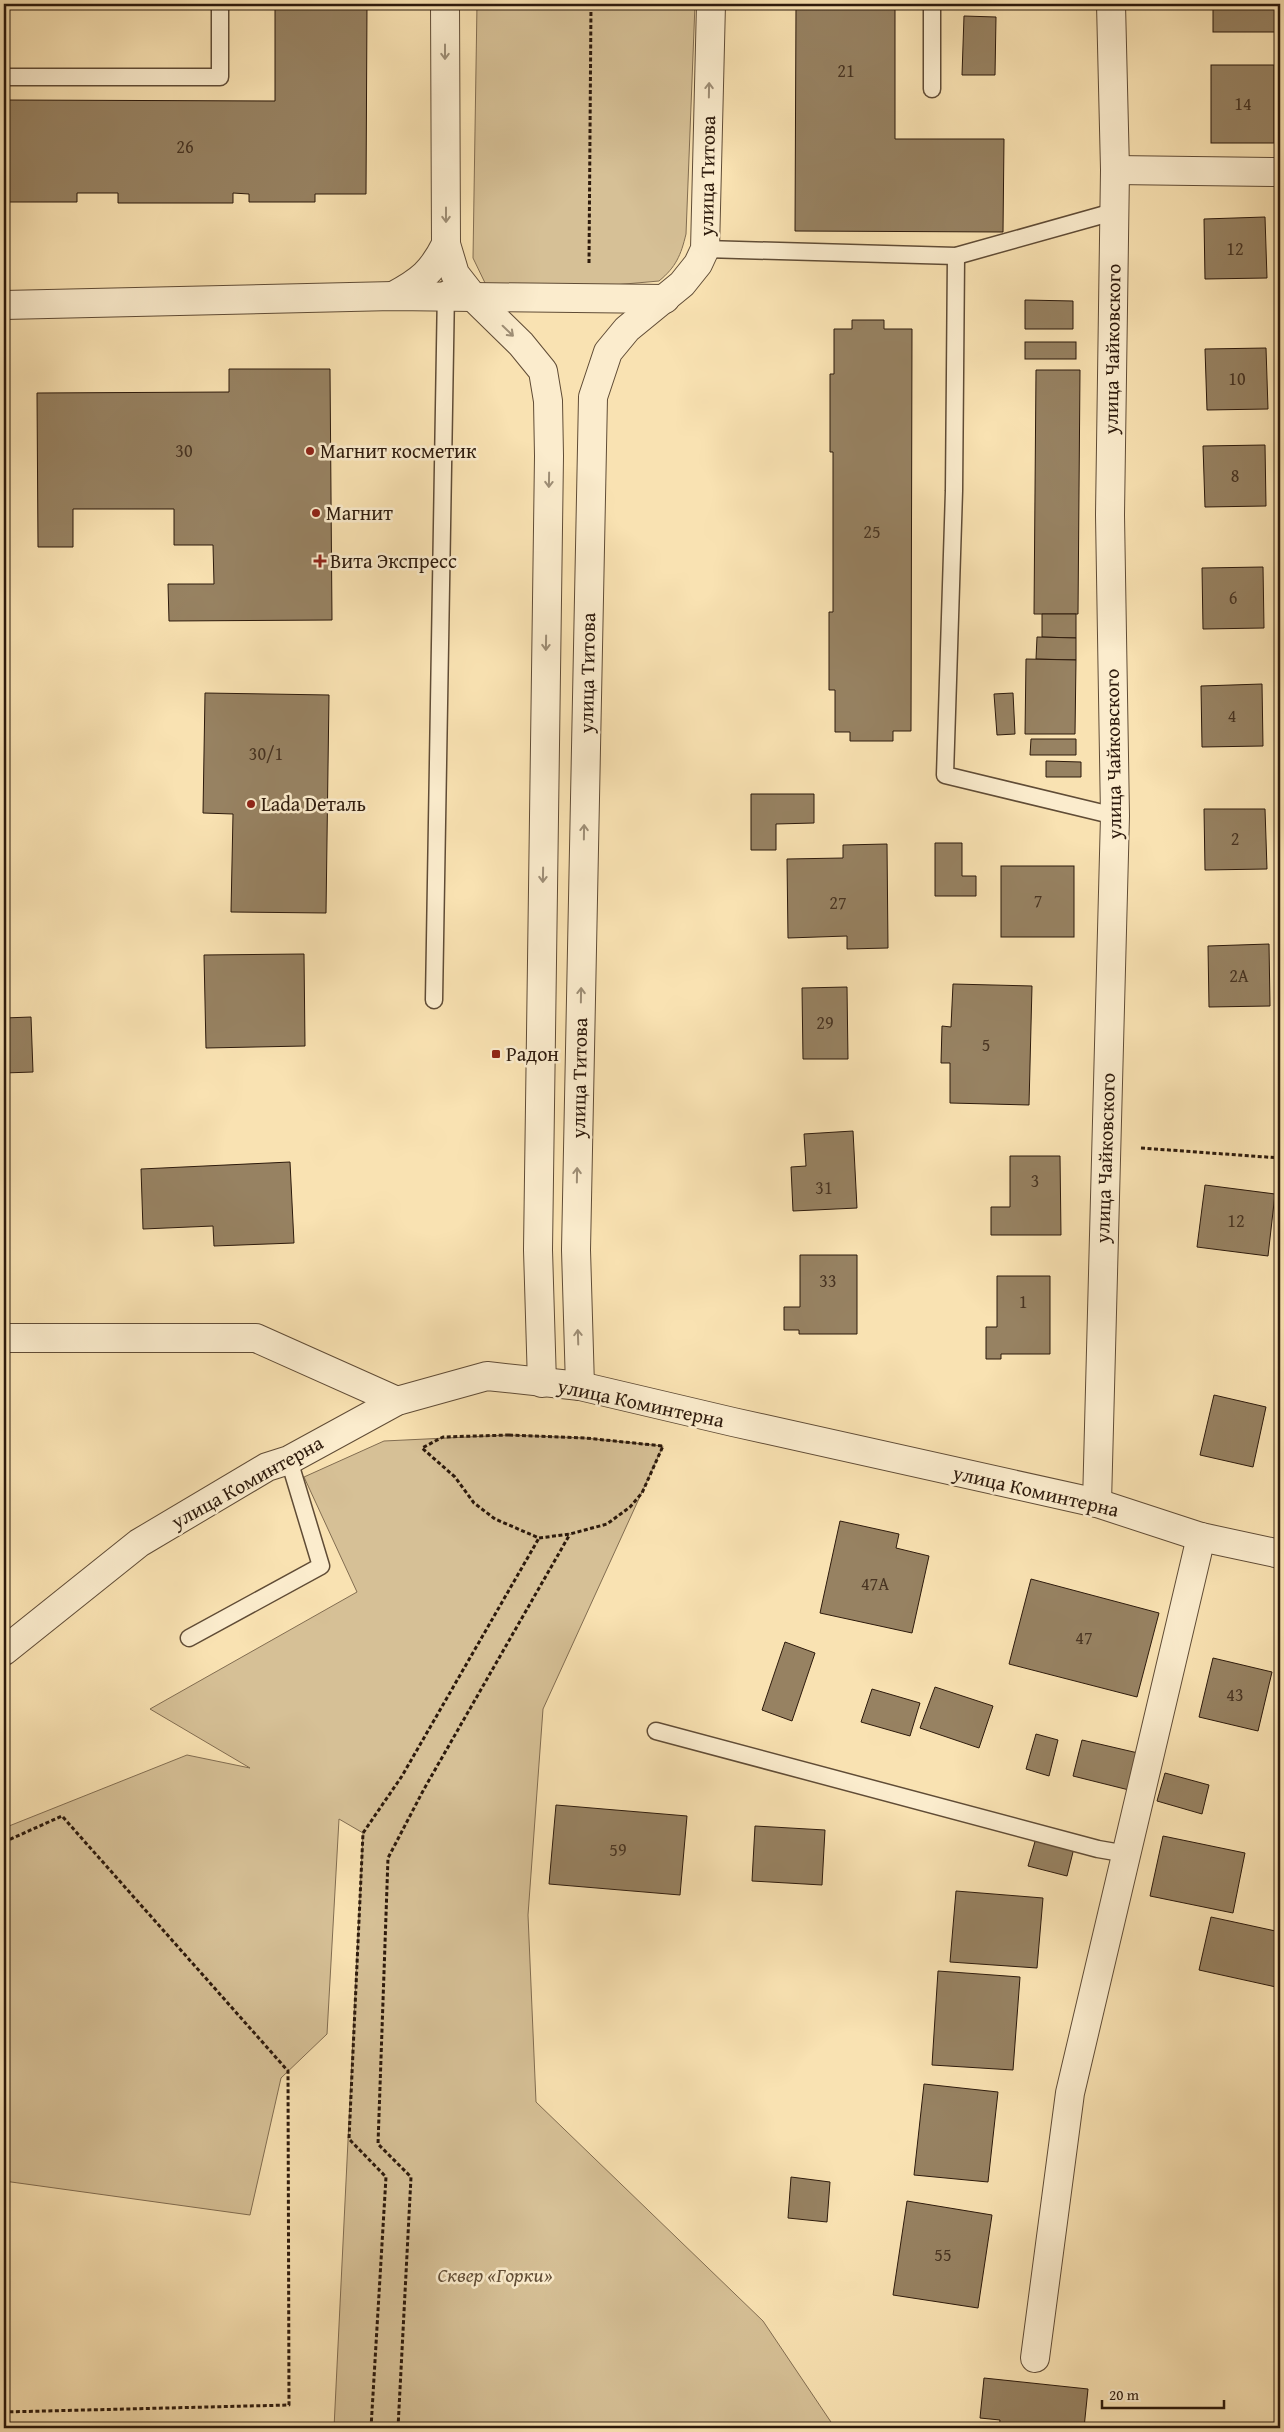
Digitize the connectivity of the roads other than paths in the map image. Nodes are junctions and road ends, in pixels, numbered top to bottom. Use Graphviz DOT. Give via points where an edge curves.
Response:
graph roads {
  1 [pos="220,4"];
  2 [pos="445,4"];
  3 [pos="712,4"];
  4 [pos="932,4"];
  5 [pos="1111,4"];
  6 [pos="4,77"];
  7 [pos="932,89"];
  8 [pos="1115,170"];
  9 [pos="1280,172"];
  10 [pos="1113,212"];
  11 [pos="446,244"];
  12 [pos="705,248"];
  13 [pos="956,256"];
  14 [pos="393,296"];
  15 [pos="446,297"];
  16 [pos="473,297"];
  17 [pos="664,299"];
  18 [pos="4,305"];
  19 [pos="1115,816"];
  20 [pos="434,1000"];
  21 [pos="4,1338"];
  22 [pos="542,1383"];
  23 [pos="580,1386"];
  24 [pos="397,1401"];
  25 [pos="289,1460"];
  26 [pos="1097,1503"];
  27 [pos="1201,1536"];
  28 [pos="1280,1554"];
  29 [pos="189,1638"];
  30 [pos="4,1651"];
  31 [pos="656,1731"];
  32 [pos="1128,1854"];
  33 [pos="1035,2358"];
  1 -- 6 [label="lane" via="220,77"];
  2 -- 11 [label="street, улица Титова, one-way"];
  12 -- 3 [label="street, улица Титова, one-way"];
  4 -- 7 [label="lane"];
  5 -- 8 [label="street, улица Чайковского"];
  8 -- 9 [label="street"];
  8 -- 10 [label="street, улица Чайковского"];
  10 -- 13 [label="lane"];
  10 -- 19 [label="street, улица Чайковского" via="1110,515"];
  11 -- 14 [label="street" via="434,267 412,286"];
  11 -- 15 [label="lane"];
  11 -- 16 [label="street, улица Титова" via="455,274"];
  12 -- 13 [label="lane"];
  12 -- 17 [label="street, улица Титова" via="698,264 682,284"];
  13 -- 19 [label="lane" via="954,491 945,775"];
  14 -- 15 [label="street"];
  14 -- 18 [label="street"];
  15 -- 16 [label="street"];
  15 -- 20 [label="lane"];
  16 -- 17 [label="street"];
  16 -- 22 [label="street, улица Титова, one-way" via="521,344 543,371 548,401 538,1250"];
  23 -- 17 [label="street, улица Титова, one-way" via="576,1240 593,397 608,352 627,329"];
  19 -- 26 [label="street, улица Чайковского"];
  21 -- 24 [label="street" via="256,1338"];
  22 -- 23 [label="street, улица Коминтерна"];
  22 -- 24 [label="street, улица Коминтерна" via="487,1376"];
  23 -- 26 [label="street, улица Коминтерна"];
  24 -- 25 [label="street, улица Коминтерна"];
  25 -- 29 [label="lane" via="321,1566"];
  25 -- 30 [label="street, улица Коминтерна" via="267,1467 139,1543"];
  26 -- 27 [label="street, улица Коминтерна"];
  27 -- 28 [label="street, улица Коминтерна"];
  27 -- 32 [label="street"];
  31 -- 32 [label="lane" via="1098,1849"];
  32 -- 33 [label="street" via="1070,2093"];
}
